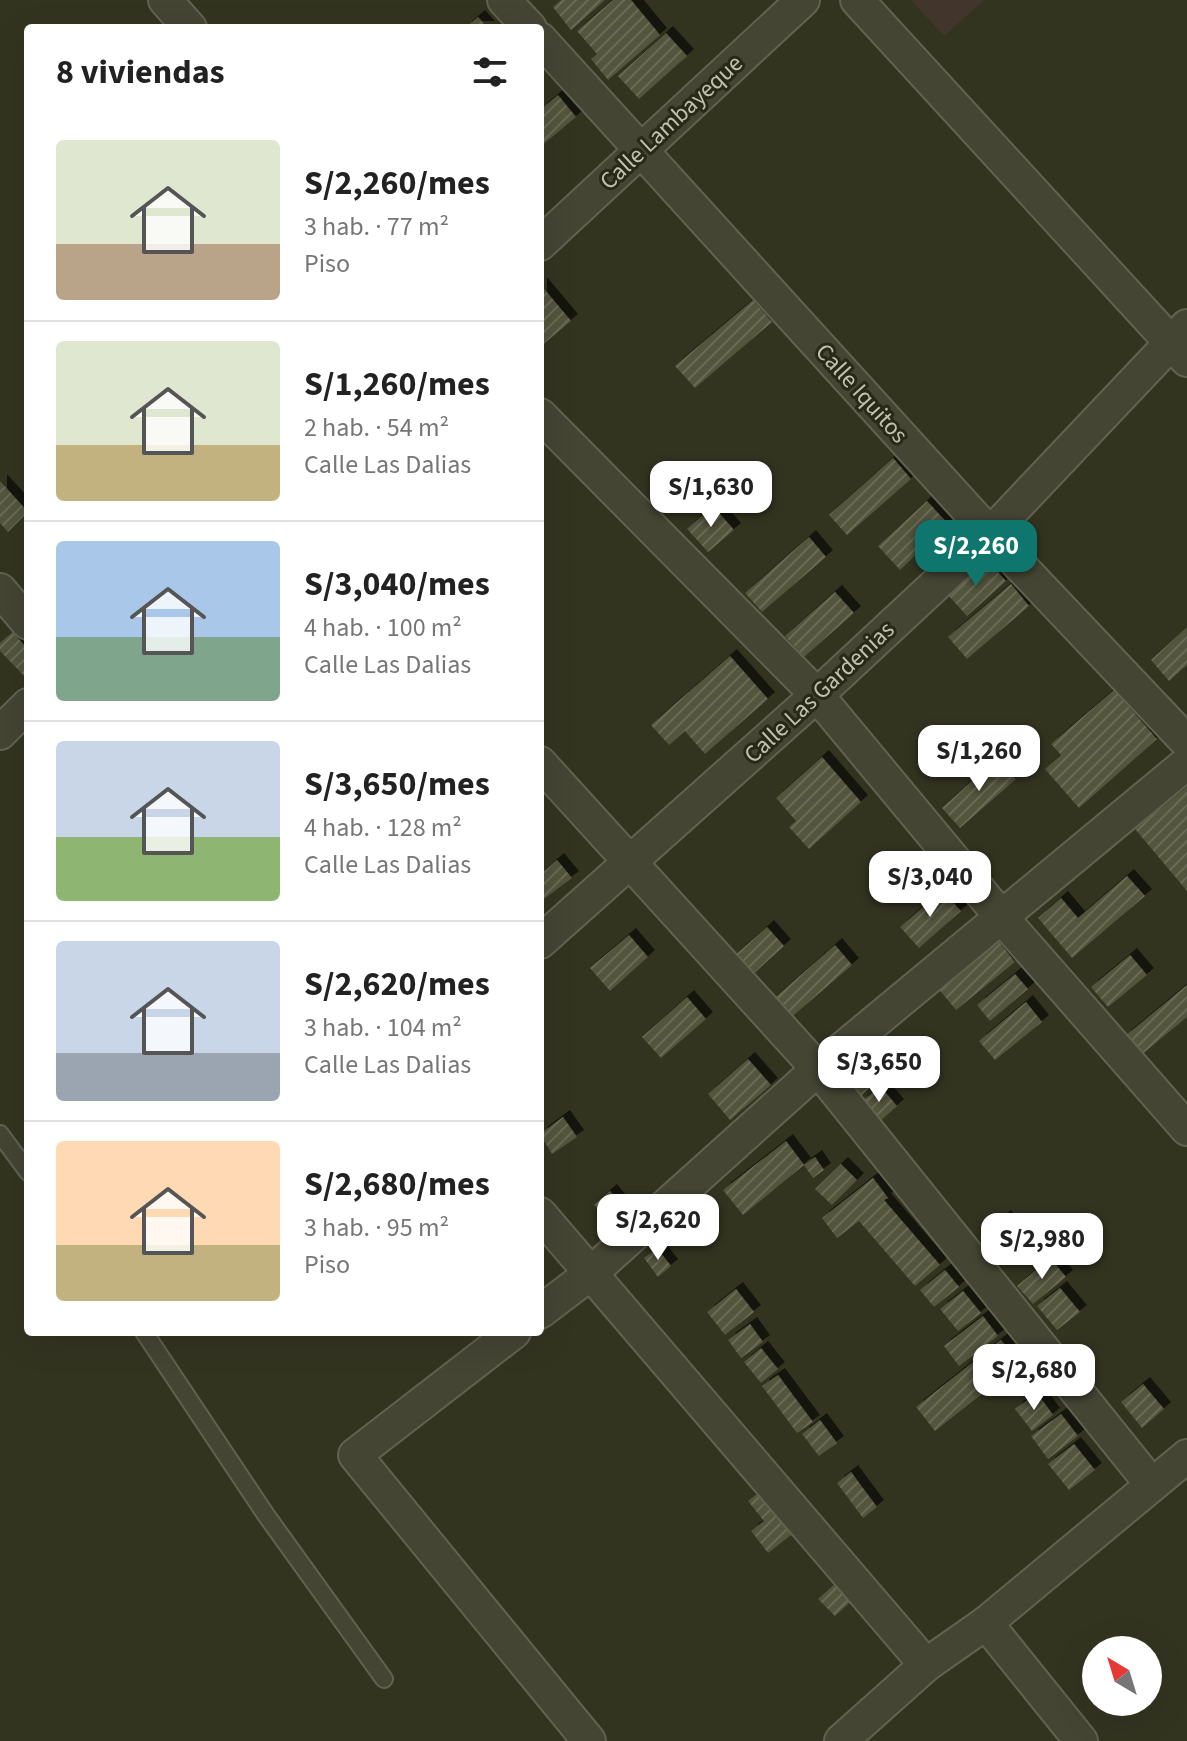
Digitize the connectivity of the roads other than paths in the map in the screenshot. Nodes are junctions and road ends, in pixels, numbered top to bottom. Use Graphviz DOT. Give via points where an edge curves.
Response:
graph roads {
  1 [pos="165,0"];
  2 [pos="504,0"];
  3 [pos="803,0"];
  4 [pos="857,0"];
  5 [pos="186,24"];
  6 [pos="526,24"];
  7 [pos="544,43"];
  8 [pos="641,150"];
  9 [pos="544,240"];
  10 [pos="1181,343"];
  11 [pos="544,419"];
  12 [pos="990,534"];
  13 [pos="0,590"];
  14 [pos="24,618"];
  15 [pos="817,695"];
  16 [pos="24,709"];
  17 [pos="0,733"];
  18 [pos="1187,742"];
  19 [pos="1187,763"];
  20 [pos="544,767"];
  21 [pos="633,862"];
  22 [pos="1003,919"];
  23 [pos="544,939"];
  24 [pos="818,1069"];
  25 [pos="1187,1129"];
  26 [pos="0,1134"];
  27 [pos="24,1167"];
  28 [pos="544,1219"];
  29 [pos="590,1274"];
  30 [pos="544,1309"];
  31 [pos="147,1336"];
  32 [pos="509,1336"];
  33 [pos="1185,1462"];
  34 [pos="1152,1485"];
  35 [pos="986,1623"];
  36 [pos="926,1665"];
  37 [pos="384,1679"];
  38 [pos="589,1741"];
  39 [pos="841,1741"];
  40 [pos="1081,1741"];
  1 -- 5 [label="street"];
  2 -- 6 [label="street"];
  3 -- 8 [label="street, Calle Lambayeque"];
  4 -- 10 [label="street"];
  7 -- 8 [label="street, Calle Iquitos"];
  8 -- 9 [label="street, Calle Lambayeque"];
  8 -- 12 [label="street, Calle Iquitos"];
  10 -- 12 [label="street, Calle Las Gardenias"];
  11 -- 15 [label="street"];
  12 -- 15 [label="street, Calle Las Gardenias"];
  12 -- 18 [label="street, Calle Iquitos"];
  13 -- 14 [label="street"];
  15 -- 21 [label="street, Calle Las Gardenias"];
  15 -- 22 [label="street"];
  16 -- 17 [label="street"];
  19 -- 22 [label="street"];
  20 -- 21 [label="street"];
  21 -- 23 [label="street, Calle Las Gardenias"];
  21 -- 24 [label="street"];
  22 -- 24 [label="street"];
  22 -- 25 [label="street"];
  24 -- 29 [label="street"];
  24 -- 34 [label="street"];
  26 -- 27 [label="lane"];
  28 -- 29 [label="street"];
  29 -- 30 [label="street"];
  29 -- 36 [label="street"];
  31 -- 37 [label="lane"];
  32 -- 38 [label="street" via="355,1455"];
  33 -- 34 [label="street"];
  34 -- 35 [label="street"];
  35 -- 36 [label="street"];
  35 -- 40 [label="street"];
  36 -- 39 [label="street"];
}
